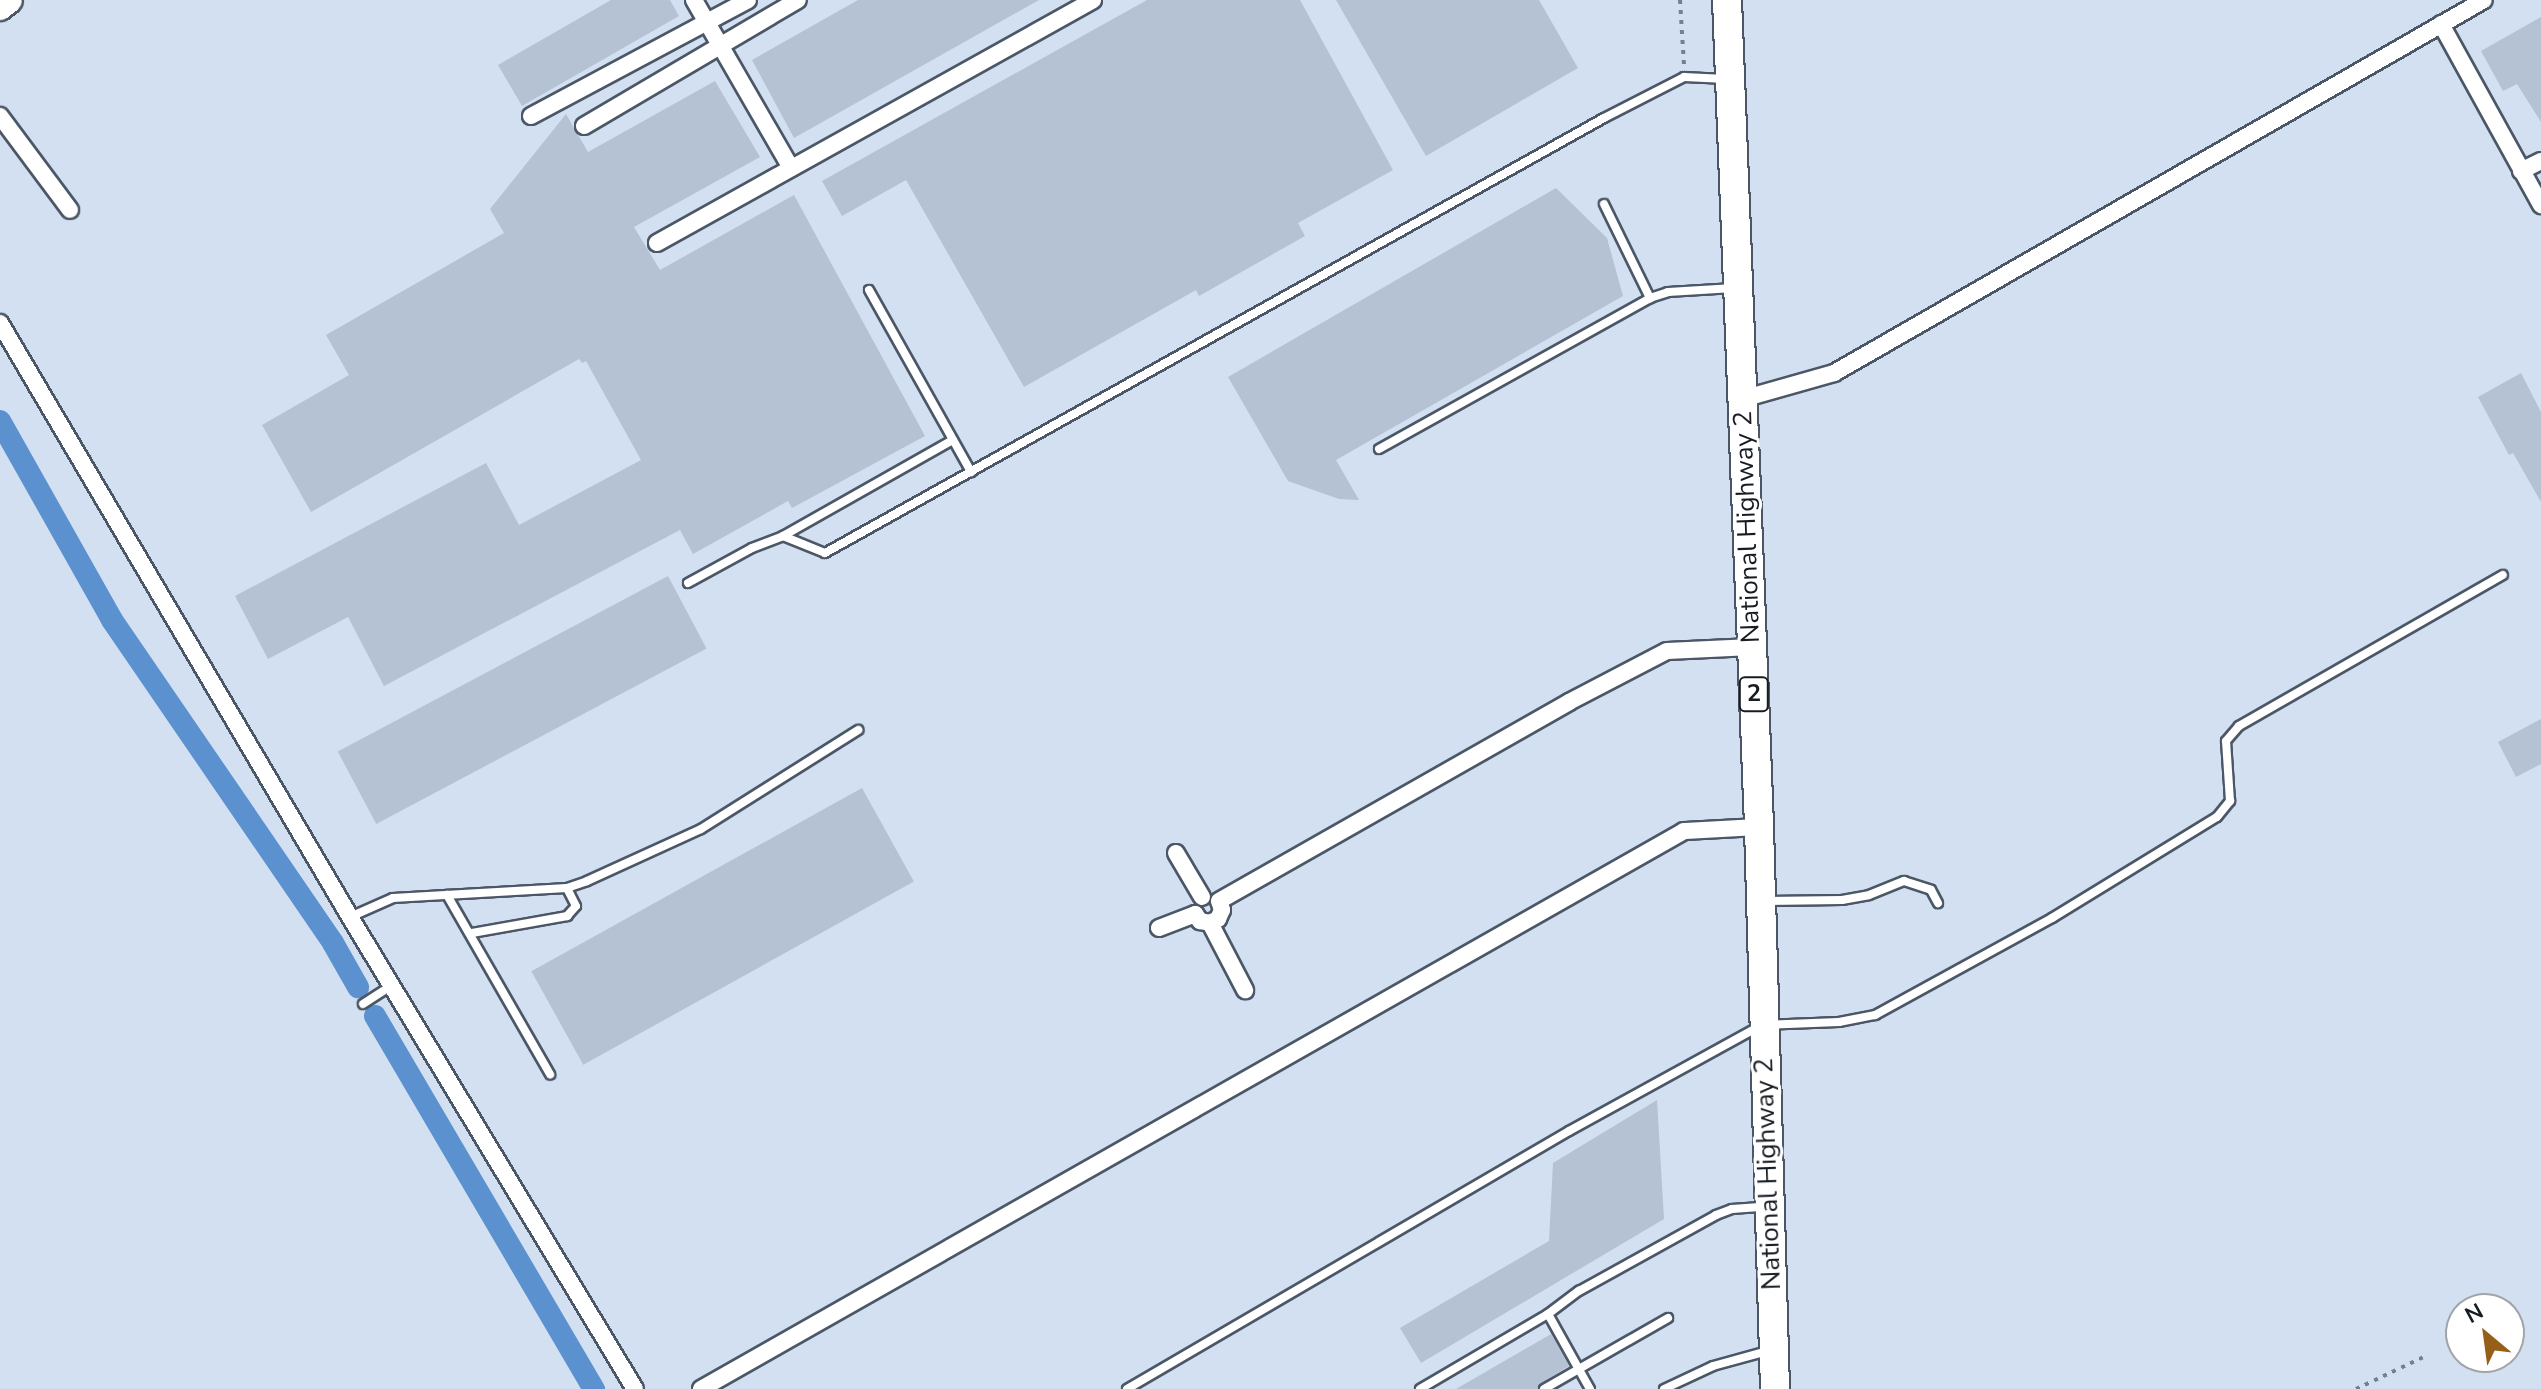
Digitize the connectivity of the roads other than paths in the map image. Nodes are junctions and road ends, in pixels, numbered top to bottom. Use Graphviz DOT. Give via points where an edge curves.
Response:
graph roads {
  1 [pos="9,0"];
  2 [pos="694,0"];
  3 [pos="748,0"];
  4 [pos="798,0"];
  5 [pos="1093,0"];
  6 [pos="1727,0"];
  7 [pos="2484,0"];
  8 [pos="0,7"];
  9 [pos="708,22"];
  10 [pos="2441,24"];
  11 [pos="720,43"];
  12 [pos="1730,80"];
  13 [pos="0,116"];
  14 [pos="531,116"];
  15 [pos="584,126"];
  16 [pos="2541,161"];
  17 [pos="791,168"];
  18 [pos="2521,171"];
  19 [pos="1604,204"];
  20 [pos="2541,205"];
  21 [pos="70,210"];
  22 [pos="657,243"];
  23 [pos="1738,288"];
  24 [pos="869,290"];
  25 [pos="1650,298"];
  26 [pos="0,323"];
  27 [pos="1742,399"];
  28 [pos="953,440"];
  29 [pos="1379,449"];
  30 [pos="971,472"];
  31 [pos="783,536"];
  32 [pos="2503,575"];
  33 [pos="688,583"];
  34 [pos="1752,647"];
  35 [pos="858,730"];
  36 [pos="1759,827"];
  37 [pos="1176,853"];
  38 [pos="567,888"];
  39 [pos="447,895"];
  40 [pos="1202,897"];
  41 [pos="1219,901"];
  42 [pos="1761,901"];
  43 [pos="1938,903"];
  44 [pos="1195,914"];
  45 [pos="350,917"];
  46 [pos="1210,923"];
  47 [pos="1159,928"];
  48 [pos="472,933"];
  49 [pos="391,986"];
  50 [pos="1245,990"];
  51 [pos="363,1004"];
  52 [pos="1762,1025"];
  53 [pos="550,1074"];
  54 [pos="1770,1207"];
  55 [pos="1548,1314"];
  56 [pos="1668,1318"];
  57 [pos="1774,1350"];
  58 [pos="1579,1369"];
  59 [pos="635,1389"];
  60 [pos="701,1389"];
  61 [pos="1127,1389"];
  62 [pos="1420,1389"];
  63 [pos="1544,1389"];
  64 [pos="1590,1389"];
  65 [pos="1664,1389"];
  66 [pos="1775,1389"];
  1 -- 8 [label="main road"];
  2 -- 9 [label="street"];
  3 -- 9 [label="street"];
  4 -- 11 [label="street"];
  5 -- 17 [label="street"];
  6 -- 12 [label="highway, National Highway 2 / 2"];
  7 -- 10 [label="street"];
  9 -- 11 [label="street"];
  9 -- 14 [label="street"];
  10 -- 18 [label="street"];
  10 -- 27 [label="street" via="1834,373"];
  11 -- 15 [label="street"];
  11 -- 17 [label="street"];
  12 -- 23 [label="highway, National Highway 2 / 2"];
  12 -- 30 [label="lane" via="1684,77 1363,250"];
  13 -- 21 [label="street"];
  16 -- 18 [label="street"];
  17 -- 22 [label="street"];
  18 -- 20 [label="street"];
  19 -- 25 [label="lane"];
  23 -- 25 [label="lane"];
  23 -- 27 [label="highway, National Highway 2 / 2"];
  24 -- 28 [label="lane"];
  25 -- 29 [label="lane"];
  26 -- 45 [label="street"];
  27 -- 34 [label="highway, National Highway 2 / 2"];
  28 -- 30 [label="lane"];
  28 -- 31 [label="lane"];
  30 -- 31 [label="lane" via="825,553"];
  31 -- 33 [label="lane"];
  32 -- 52 [label="lane" via="2239,726 2226,741 2230,801 2217,817 2052,918 1875,1015"];
  34 -- 36 [label="highway, National Highway 2 / 2"];
  34 -- 41 [label="street" via="1667,651"];
  35 -- 38 [label="lane" via="691,835"];
  36 -- 42 [label="highway, National Highway 2 / 2"];
  36 -- 60 [label="street" via="1684,831"];
  37 -- 40 [label="street"];
  38 -- 39 [label="lane"];
  38 -- 48 [label="lane" via="576,906 567,916"];
  39 -- 45 [label="lane" via="393,898"];
  39 -- 48 [label="lane"];
  40 -- 41 [label="street"];
  40 -- 44 [label="street"];
  41 -- 46 [label="street" via="1222,910"];
  42 -- 43 [label="lane" via="1842,900 1904,881 1931,890"];
  42 -- 52 [label="highway, National Highway 2 / 2"];
  44 -- 46 [label="street"];
  44 -- 47 [label="street"];
  45 -- 49 [label="street"];
  46 -- 50 [label="street"];
  48 -- 53 [label="lane"];
  49 -- 51 [label="lane"];
  49 -- 59 [label="street"];
  52 -- 54 [label="highway, National Highway 2 / 2"];
  52 -- 61 [label="lane" via="1569,1131"];
  54 -- 55 [label="lane" via="1716,1215 1579,1291"];
  54 -- 57 [label="highway, National Highway 2 / 2"];
  55 -- 58 [label="lane"];
  55 -- 62 [label="lane"];
  56 -- 58 [label="lane"];
  57 -- 65 [label="lane" via="1713,1366"];
  57 -- 66 [label="highway, National Highway 2 / 2"];
  58 -- 63 [label="lane"];
  58 -- 64 [label="lane"];
}
